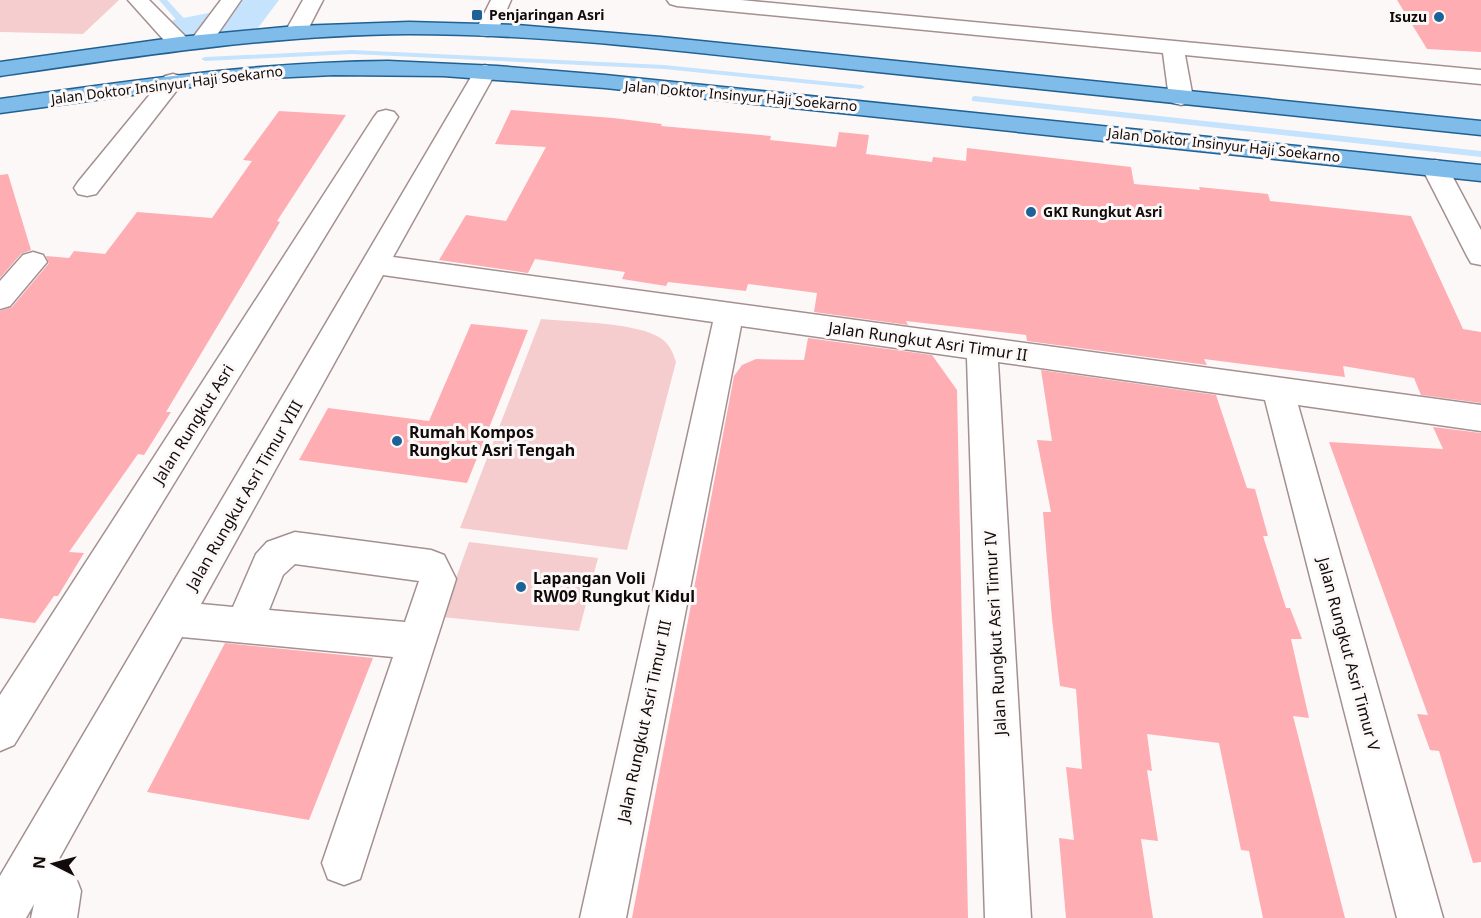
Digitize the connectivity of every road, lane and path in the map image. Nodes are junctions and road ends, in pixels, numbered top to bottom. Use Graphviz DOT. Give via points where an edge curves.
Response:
graph roads {
  1 [pos="138,0"];
  2 [pos="312,0"];
  3 [pos="501,0"];
  4 [pos="677,0"];
  5 [pos="216,21"];
  6 [pos="486,30"];
  7 [pos="296,32"];
  8 [pos="179,43"];
  9 [pos="1173,47"];
  10 [pos="883,67"];
  11 [pos="0,69"];
  12 [pos="485,72"];
  13 [pos="965,75"];
  14 [pos="1481,77"];
  15 [pos="173,81"];
  16 [pos="1181,98"];
  17 [pos="0,106"];
  18 [pos="865,108"];
  19 [pos="386,117"];
  20 [pos="968,117"];
  21 [pos="1481,128"];
  22 [pos="1435,168"];
  23 [pos="1481,173"];
  24 [pos="87,188"];
  25 [pos="1481,255"];
  26 [pos="33,262"];
  27 [pos="375,264"];
  28 [pos="0,299"];
  29 [pos="729,313"];
  30 [pos="982,349"];
  31 [pos="1278,390"];
  32 [pos="1481,418"];
  33 [pos="173,619"];
  34 [pos="245,624"];
  35 [pos="418,641"];
  36 [pos="0,731"];
  37 [pos="344,863"];
  38 [pos="26,875"];
  39 [pos="2,918"];
  40 [pos="54,918"];
  41 [pos="603,918"];
  42 [pos="1008,918"];
  43 [pos="1420,918"];
  1 -- 8 [label="street"];
  2 -- 7 [label="street"];
  3 -- 6 [label="street"];
  4 -- 9 [label="street"];
  5 -- 7 [label="main road"];
  5 -- 8 [label="main road"];
  6 -- 7 [label="main road"];
  6 -- 10 [label="main road" via="661,43"];
  8 -- 11 [label="main road"];
  9 -- 14 [label="street"];
  9 -- 16 [label="street"];
  10 -- 13 [label="main road"];
  10 -- 18 [label="main road" via="901,79 900,95"];
  12 -- 15 [label="main road, Jalan Doktor Insinyur Haji Soekarno" via="333,68"];
  12 -- 18 [label="main road, Jalan Doktor Insinyur Haji Soekarno"];
  12 -- 27 [label="street, Jalan Rungkut Asri Timur VIII"];
  13 -- 16 [label="main road"];
  13 -- 20 [label="main road" via="944,82 940,89 947,105"];
  15 -- 17 [label="main road, Jalan Doktor Insinyur Haji Soekarno"];
  15 -- 24 [label="street"];
  16 -- 21 [label="main road"];
  18 -- 20 [label="main road, Jalan Doktor Insinyur Haji Soekarno"];
  19 -- 36 [label="street, Jalan Rungkut Asri"];
  20 -- 22 [label="main road, Jalan Doktor Insinyur Haji Soekarno"];
  22 -- 23 [label="main road, Jalan Doktor Insinyur Haji Soekarno"];
  22 -- 25 [label="street"];
  26 -- 28 [label="street"];
  27 -- 29 [label="street, Jalan Rungkut Asri Timur II"];
  27 -- 33 [label="street, Jalan Rungkut Asri Timur VIII"];
  29 -- 30 [label="street, Jalan Rungkut Asri Timur II"];
  29 -- 41 [label="street, Jalan Rungkut Asri Timur III"];
  30 -- 31 [label="street, Jalan Rungkut Asri Timur II"];
  30 -- 42 [label="street, Jalan Rungkut Asri Timur IV"];
  31 -- 32 [label="street, Jalan Rungkut Asri Timur II"];
  31 -- 43 [label="street, Jalan Rungkut Asri Timur V"];
  33 -- 34 [label="street"];
  33 -- 38 [label="street, Jalan Rungkut Asri Timur VIII"];
  34 -- 35 [label="street"];
  34 -- 35 [label="street" via="268,565 280,553 295,548 431,566 438,579"];
  35 -- 37 [label="street"];
  38 -- 39 [label="street, Jalan Rungkut Asri Timur VIII"];
  38 -- 40 [label="street" via="59,891"];
}
